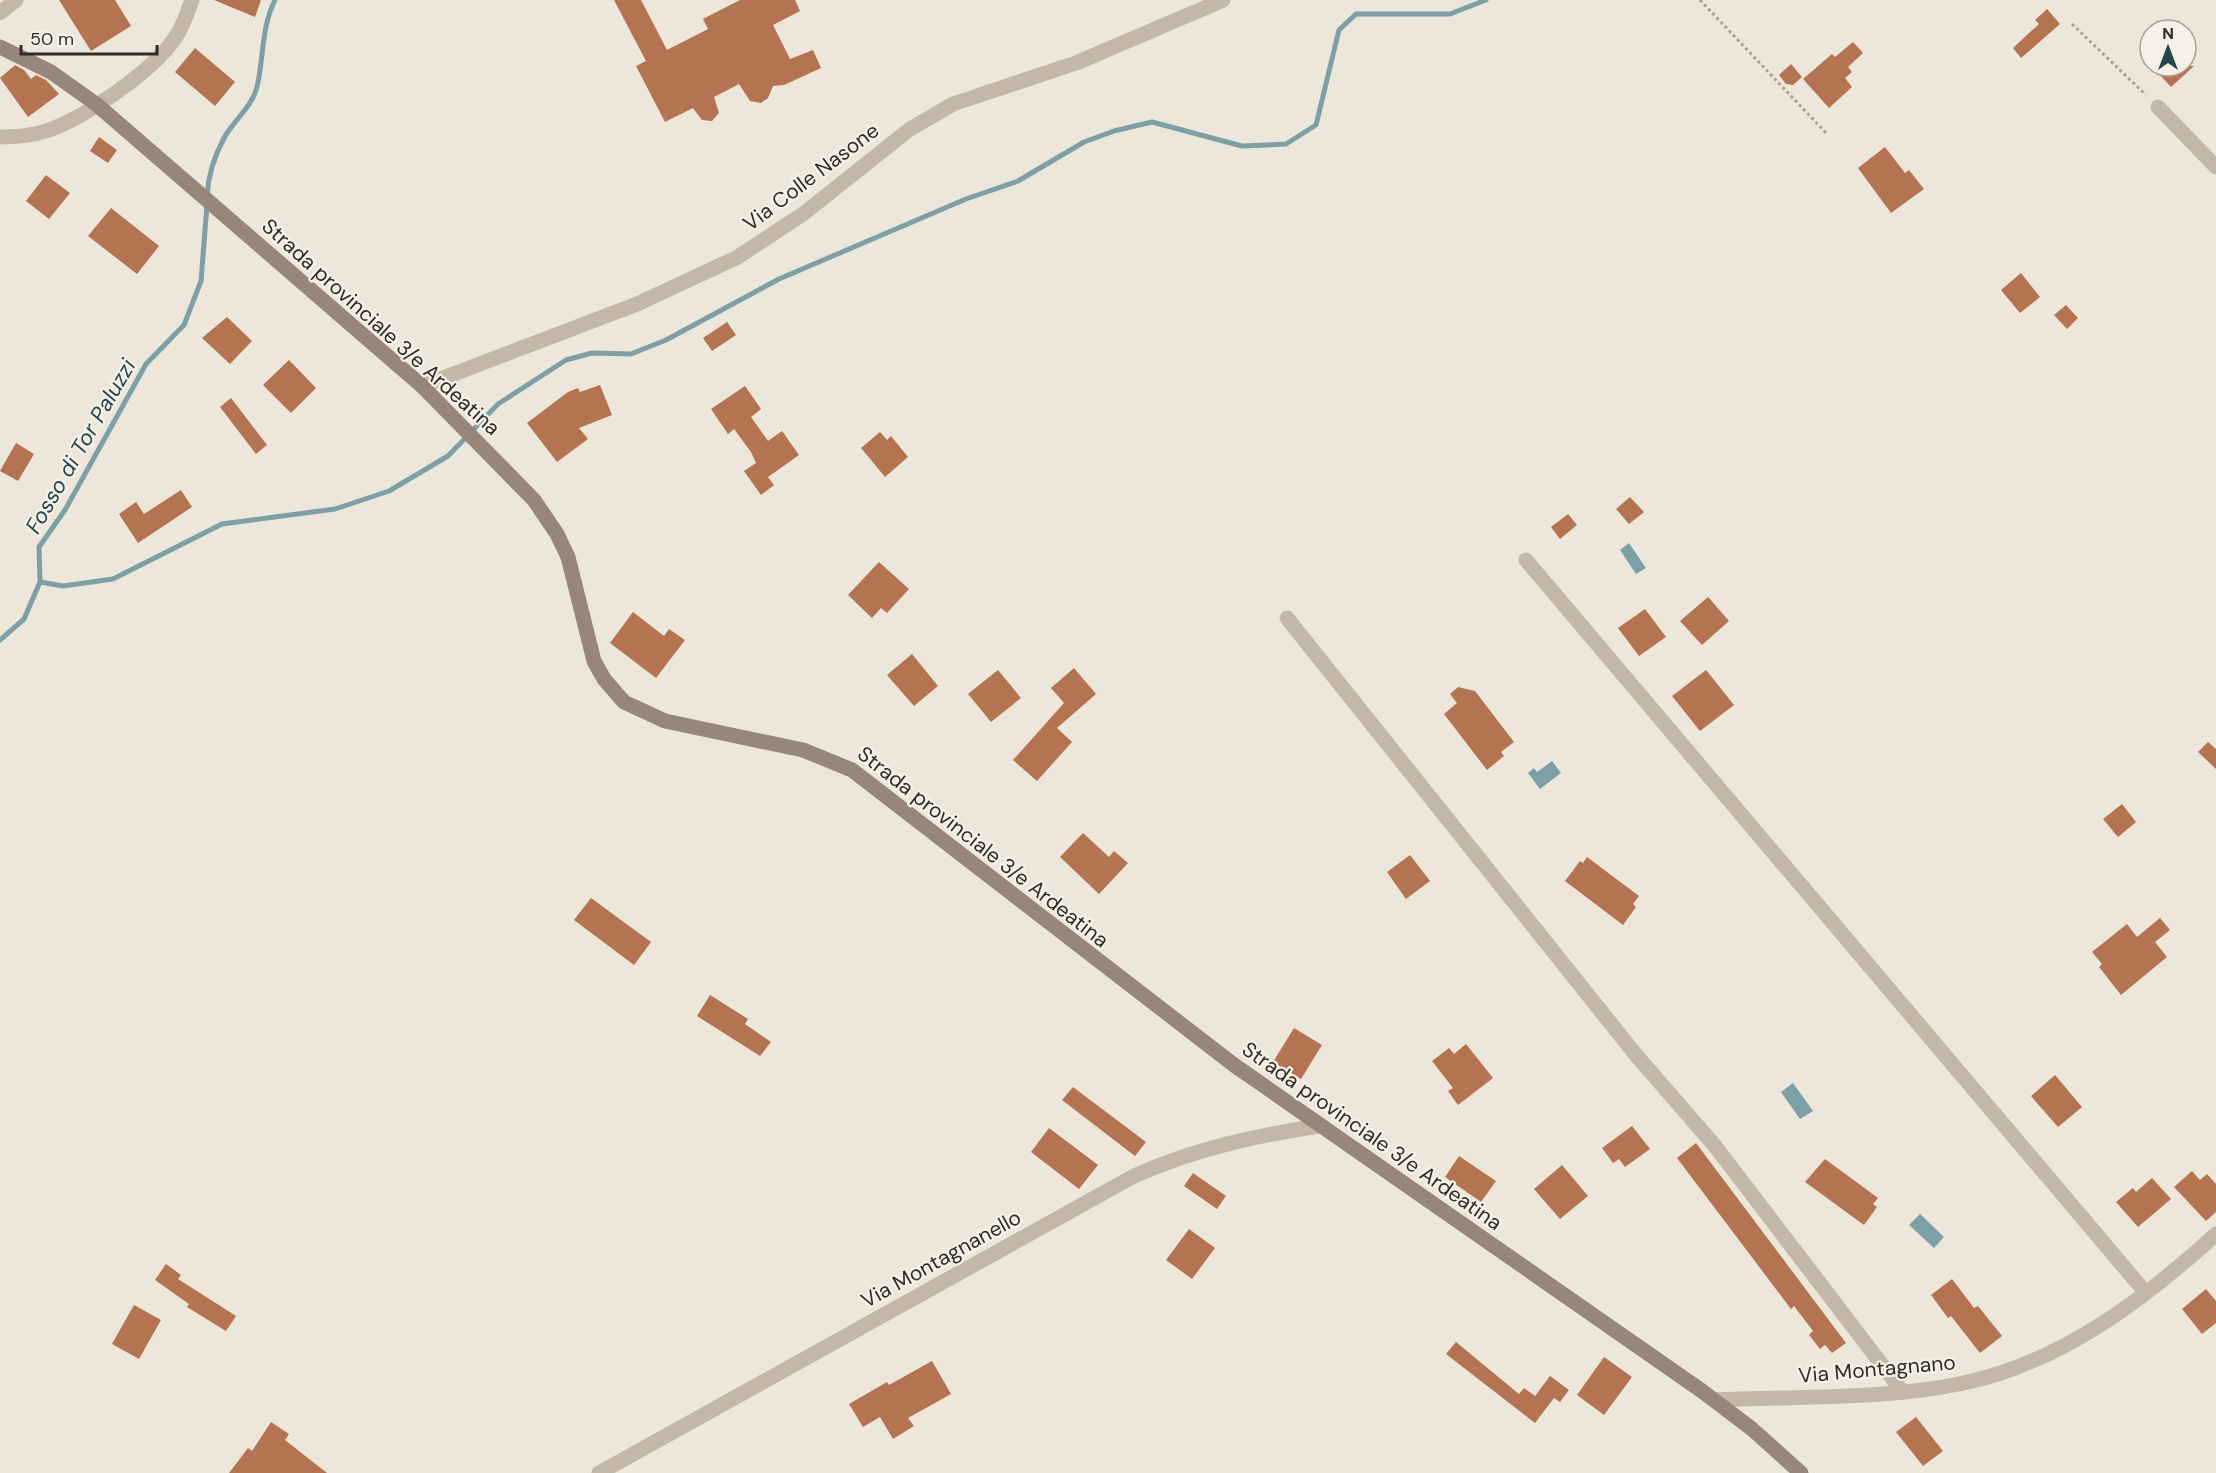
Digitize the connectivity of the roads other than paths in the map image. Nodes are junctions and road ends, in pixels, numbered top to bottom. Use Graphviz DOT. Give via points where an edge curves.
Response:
graph roads {
  1 [pos="16,0"];
  2 [pos="192,0"];
  3 [pos="1223,0"];
  4 [pos="0,13"];
  5 [pos="0,47"];
  6 [pos="96,104"];
  7 [pos="2158,107"];
  8 [pos="0,137"];
  9 [pos="2216,167"];
  10 [pos="422,386"];
  11 [pos="1526,560"];
  12 [pos="1287,618"];
  13 [pos="1319,1126"];
  14 [pos="2216,1234"];
  15 [pos="2146,1293"];
  16 [pos="1902,1391"];
  17 [pos="1714,1400"];
  18 [pos="599,1473"];
  19 [pos="1801,1473"];
  1 -- 4 [label="street"];
  2 -- 6 [label="street" via="178,34 158,58 139,76"];
  3 -- 10 [label="street, Via Colle Nasone" via="1076,63 953,104 910,129 803,214 718,267 579,328"];
  5 -- 6 [label="main road, Strada provinciale 3/e Ardeatina" via="51,72"];
  6 -- 8 [label="street" via="44,132"];
  6 -- 10 [label="main road, Strada provinciale 3/e Ardeatina"];
  7 -- 9 [label="street"];
  10 -- 13 [label="main road, Strada provinciale 3/e Ardeatina" via="534,500 557,534 572,567 594,661 624,702 665,721 803,750 852,770 1151,1003"];
  11 -- 15 [label="street"];
  12 -- 16 [label="street" via="1636,1055 1715,1146"];
  13 -- 17 [label="main road, Strada provinciale 3/e Ardeatina"];
  13 -- 18 [label="street, Via Montagnanello" via="1227,1143 1187,1154 1134,1176"];
  14 -- 15 [label="street, Via Montagnano"];
  15 -- 16 [label="street, Via Montagnano" via="2091,1330 2020,1366 1969,1382"];
  16 -- 17 [label="street, Via Montagnano"];
  17 -- 19 [label="main road, Strada provinciale 3/e Ardeatina"];
}
